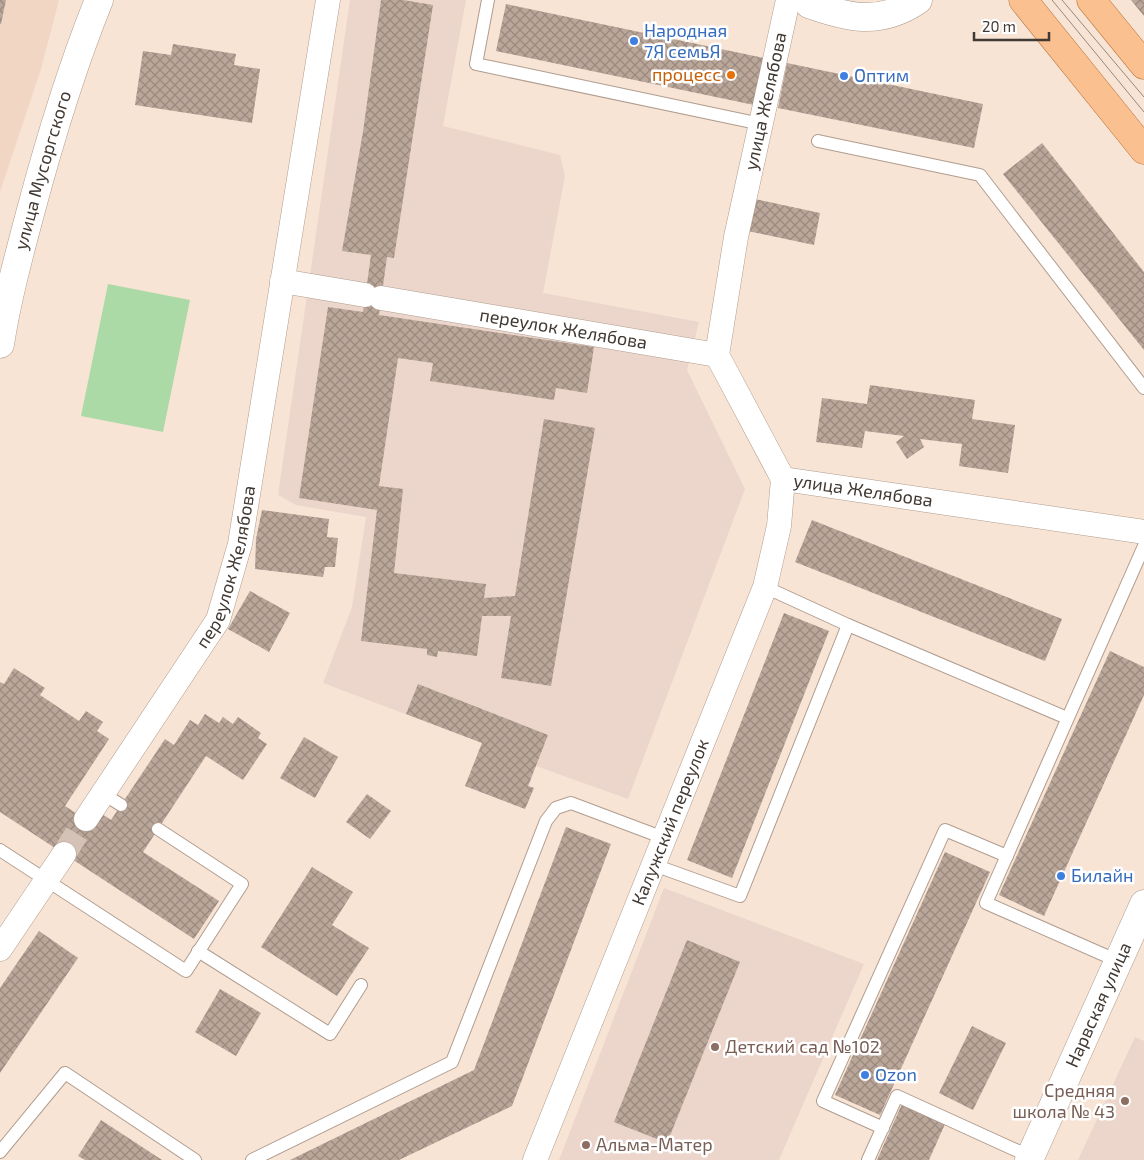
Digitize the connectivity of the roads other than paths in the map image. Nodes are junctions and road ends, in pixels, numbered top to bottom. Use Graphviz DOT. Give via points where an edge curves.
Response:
graph roads {
  1 [pos="99,0"];
  2 [pos="328,0"];
  3 [pos="488,0"];
  4 [pos="838,0"];
  5 [pos="918,0"];
  6 [pos="1023,0"];
  7 [pos="1091,0"];
  8 [pos="795,1"];
  9 [pos="1144,66"];
  10 [pos="761,124"];
  11 [pos="818,141"];
  12 [pos="1144,150"];
  13 [pos="282,281"];
  14 [pos="0,344"];
  15 [pos="717,355"];
  16 [pos="1144,388"];
  17 [pos="783,479"];
  18 [pos="1144,532"];
  19 [pos="1144,546"];
  20 [pos="766,586"];
  21 [pos="848,625"];
  22 [pos="1067,718"];
  23 [pos="86,819"];
  24 [pos="158,829"];
  25 [pos="664,838"];
  26 [pos="0,850"];
  27 [pos="64,854"];
  28 [pos="1007,856"];
  29 [pos="654,865"];
  30 [pos="48,880"];
  31 [pos="1144,904"];
  32 [pos="0,950"];
  33 [pos="198,951"];
  34 [pos="1118,961"];
  35 [pos="361,985"];
  36 [pos="883,1128"];
  37 [pos="0,1152"];
  38 [pos="1030,1158"];
  39 [pos="195,1160"];
  40 [pos="252,1160"];
  41 [pos="535,1160"];
  42 [pos="868,1160"];
  1 -- 14 [label="main road, улица Мусоргского" via="82,41 48,147 6,303"];
  2 -- 13 [label="street, переулок Желябова"];
  3 -- 10 [label="lane" via="476,64"];
  4 -- 8 [label="main road"];
  5 -- 8 [label="main road" via="888,15 862,18 840,15"];
  6 -- 12 [label="main road"];
  7 -- 9 [label="main road"];
  8 -- 10 [label="street, улица Желябова"];
  10 -- 15 [label="street, улица Желябова" via="736,237"];
  11 -- 16 [label="lane" via="980,174"];
  13 -- 15 [label="street, переулок Желябова"];
  13 -- 23 [label="street, переулок Желябова" via="240,544 218,620 111,799"];
  15 -- 17 [label="street, улица Желябова"];
  17 -- 18 [label="street, улица Желябова"];
  17 -- 20 [label="street, Калужский переулок" via="779,526"];
  19 -- 22 [label="lane"];
  20 -- 21 [label="lane"];
  20 -- 25 [label="street, Калужский переулок"];
  21 -- 22 [label="lane"];
  21 -- 29 [label="lane" via="740,896"];
  22 -- 28 [label="lane"];
  24 -- 33 [label="lane" via="242,884"];
  25 -- 29 [label="street, Калужский переулок"];
  25 -- 40 [label="lane" via="571,803 556,808 546,821 452,1062"];
  26 -- 30 [label="lane"];
  27 -- 30 [label="street"];
  28 -- 34 [label="lane" via="986,902"];
  28 -- 36 [label="lane" via="946,830 823,1101"];
  29 -- 41 [label="street, Калужский переулок"];
  30 -- 32 [label="street"];
  30 -- 33 [label="lane" via="186,971"];
  31 -- 34 [label="main road, Нарвская улица"];
  33 -- 35 [label="lane" via="330,1034"];
  34 -- 38 [label="main road, Нарвская улица"];
  36 -- 38 [label="lane" via="897,1096"];
  36 -- 42 [label="lane"];
  37 -- 39 [label="lane" via="65,1073"];
}
